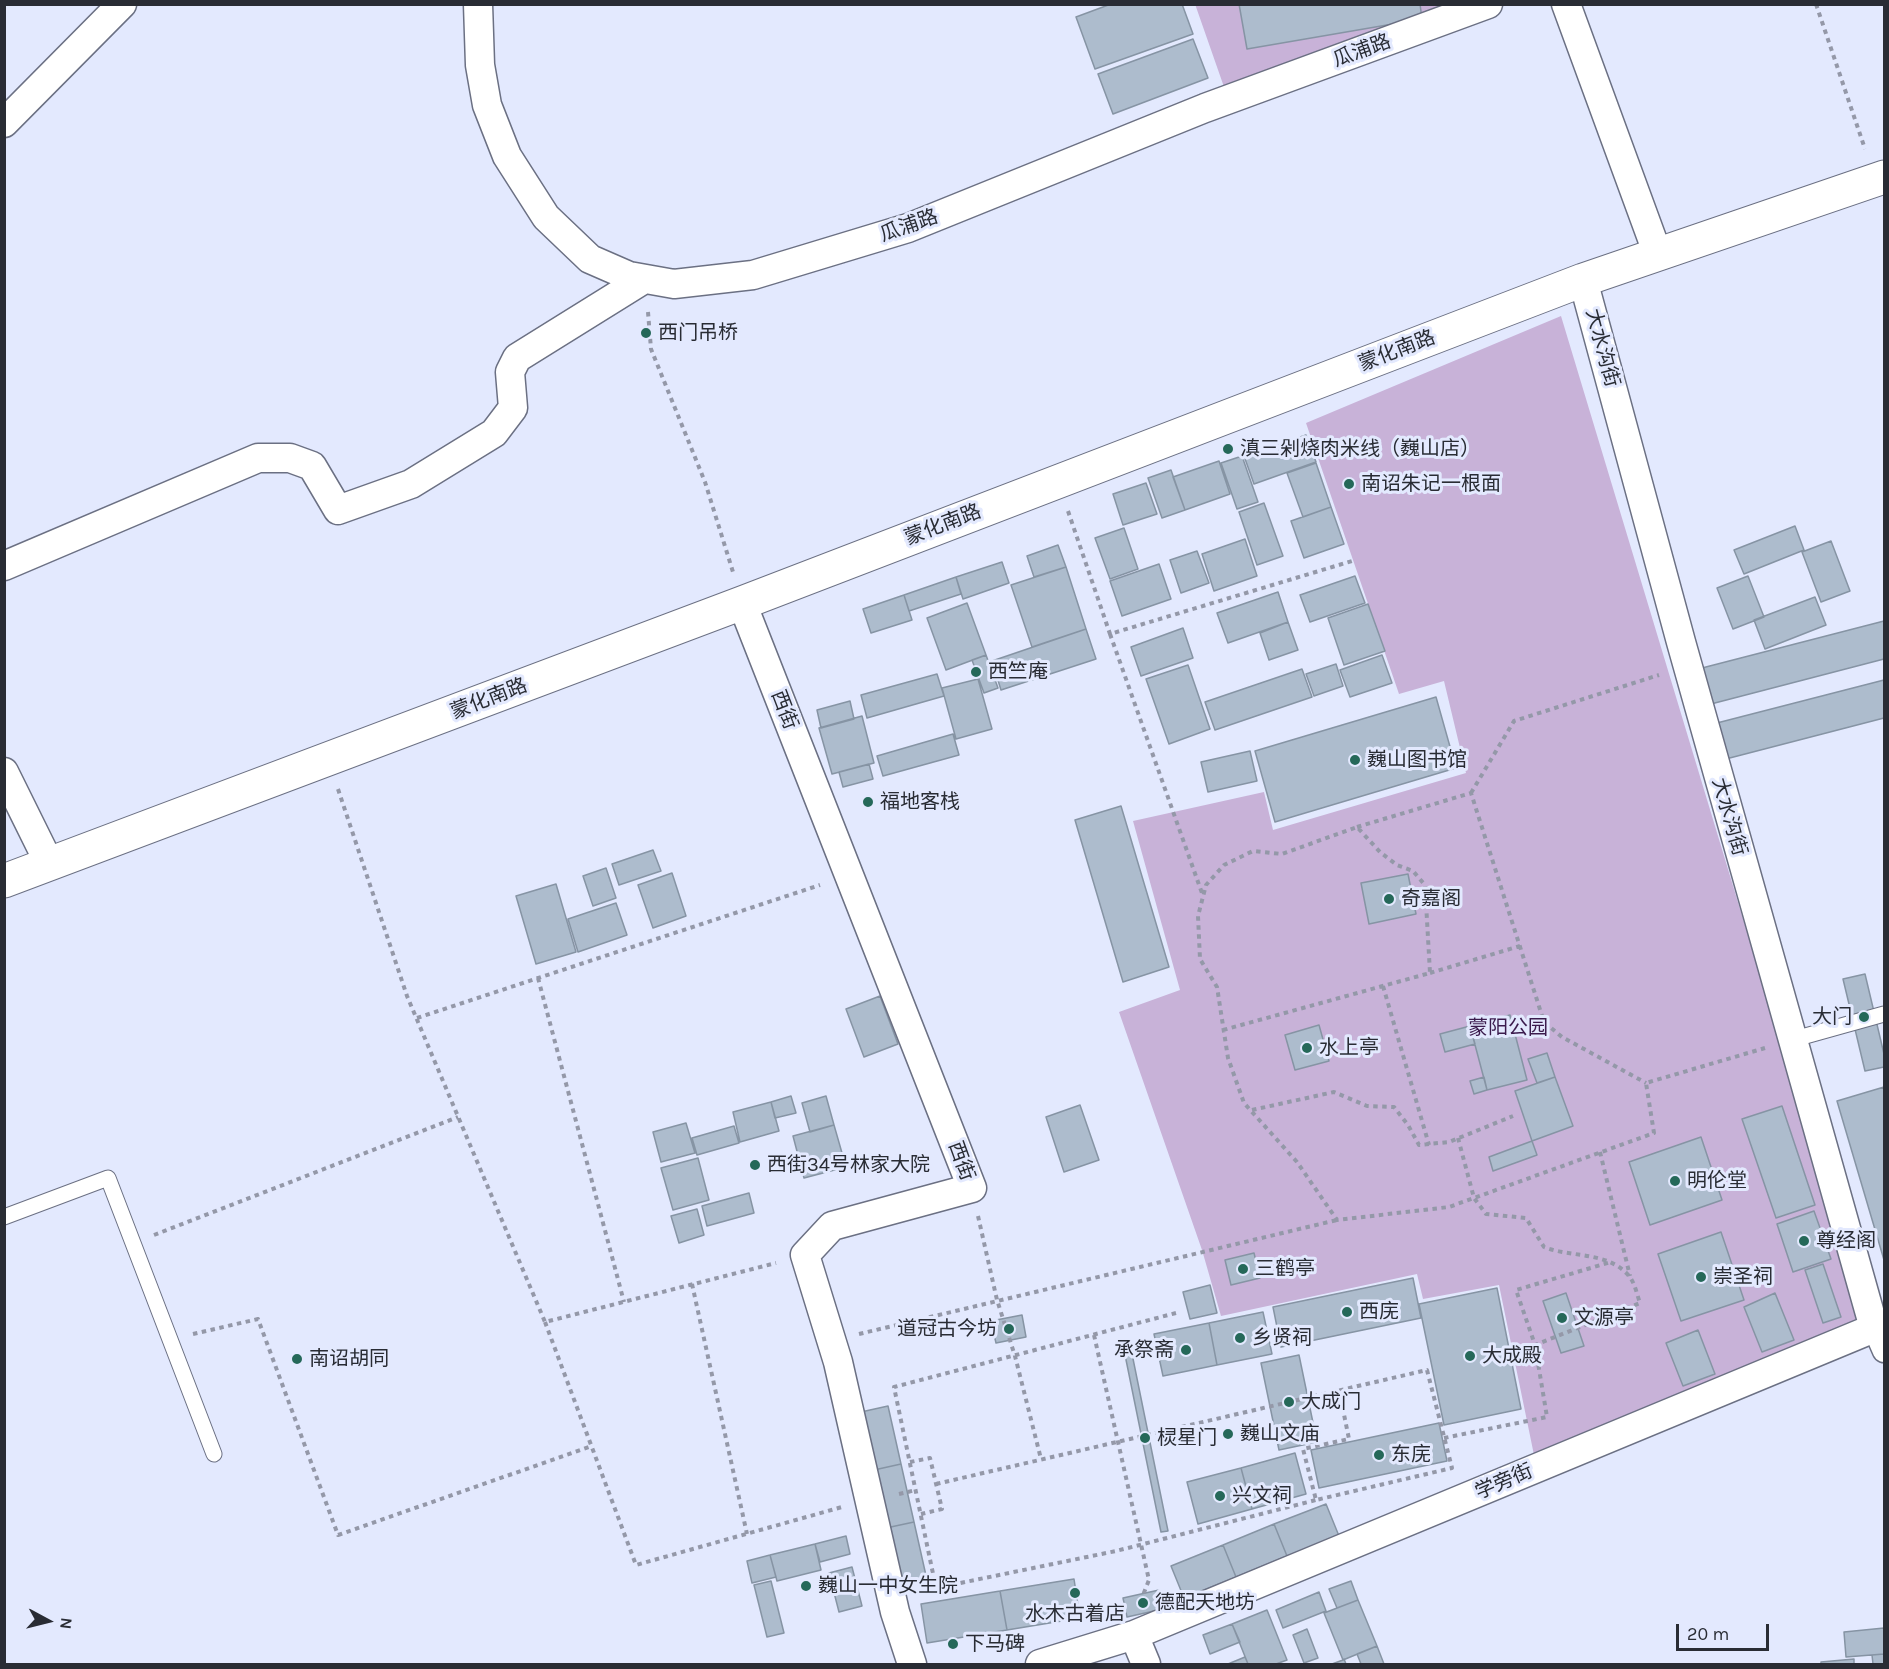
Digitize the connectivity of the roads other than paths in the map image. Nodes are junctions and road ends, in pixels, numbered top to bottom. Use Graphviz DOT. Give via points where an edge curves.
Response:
graph roads {
  1 [pos="122,4"];
  2 [pos="478,4"];
  3 [pos="1488,4"];
  4 [pos="1566,4"];
  5 [pos="4,123"];
  6 [pos="1880,178"];
  7 [pos="1658,255"];
  8 [pos="644,279"];
  9 [pos="1583,280"];
  10 [pos="4,566"];
  11 [pos="742,603"];
  12 [pos="4,772"];
  13 [pos="49,862"];
  14 [pos="4,881"];
  15 [pos="1884,1014"];
  16 [pos="1791,1040"];
  17 [pos="4,1217"];
  18 [pos="1881,1334"];
  19 [pos="214,1454"];
  20 [pos="1139,1633"];
  21 [pos="912,1665"];
  22 [pos="1041,1665"];
  23 [pos="1146,1665"];
  1 -- 5 [label="street"];
  2 -- 8 [label="street, 瓜浦路" via="480,65 487,105 507,156 546,217 590,259"];
  3 -- 8 [label="street, 瓜浦路" via="1205,108 908,228 753,275 674,284"];
  4 -- 7 [label="street"];
  6 -- 7 [label="main road, 蒙化南路"];
  7 -- 9 [label="main road, 蒙化南路"];
  8 -- 10 [label="street" via="517,358 510,372 513,408 494,433 411,484 338,510 312,466 290,458 258,458"];
  9 -- 11 [label="main road, 蒙化南路"];
  9 -- 16 [label="street, 大水沟街"];
  11 -- 13 [label="main road, 蒙化南路"];
  11 -- 21 [label="street, 西街" via="972,1188 832,1226 805,1255 838,1362 895,1612"];
  12 -- 13 [label="street"];
  13 -- 14 [label="main road, 蒙化南路"];
  15 -- 16 [label="lane"];
  16 -- 18 [label="street, 大水沟街"];
  17 -- 19 [label="lane" via="108,1178"];
  18 -- 20 [label="street, 学旁街"];
  20 -- 22 [label="street, 学旁街"];
  20 -- 23 [label="street"];
}
